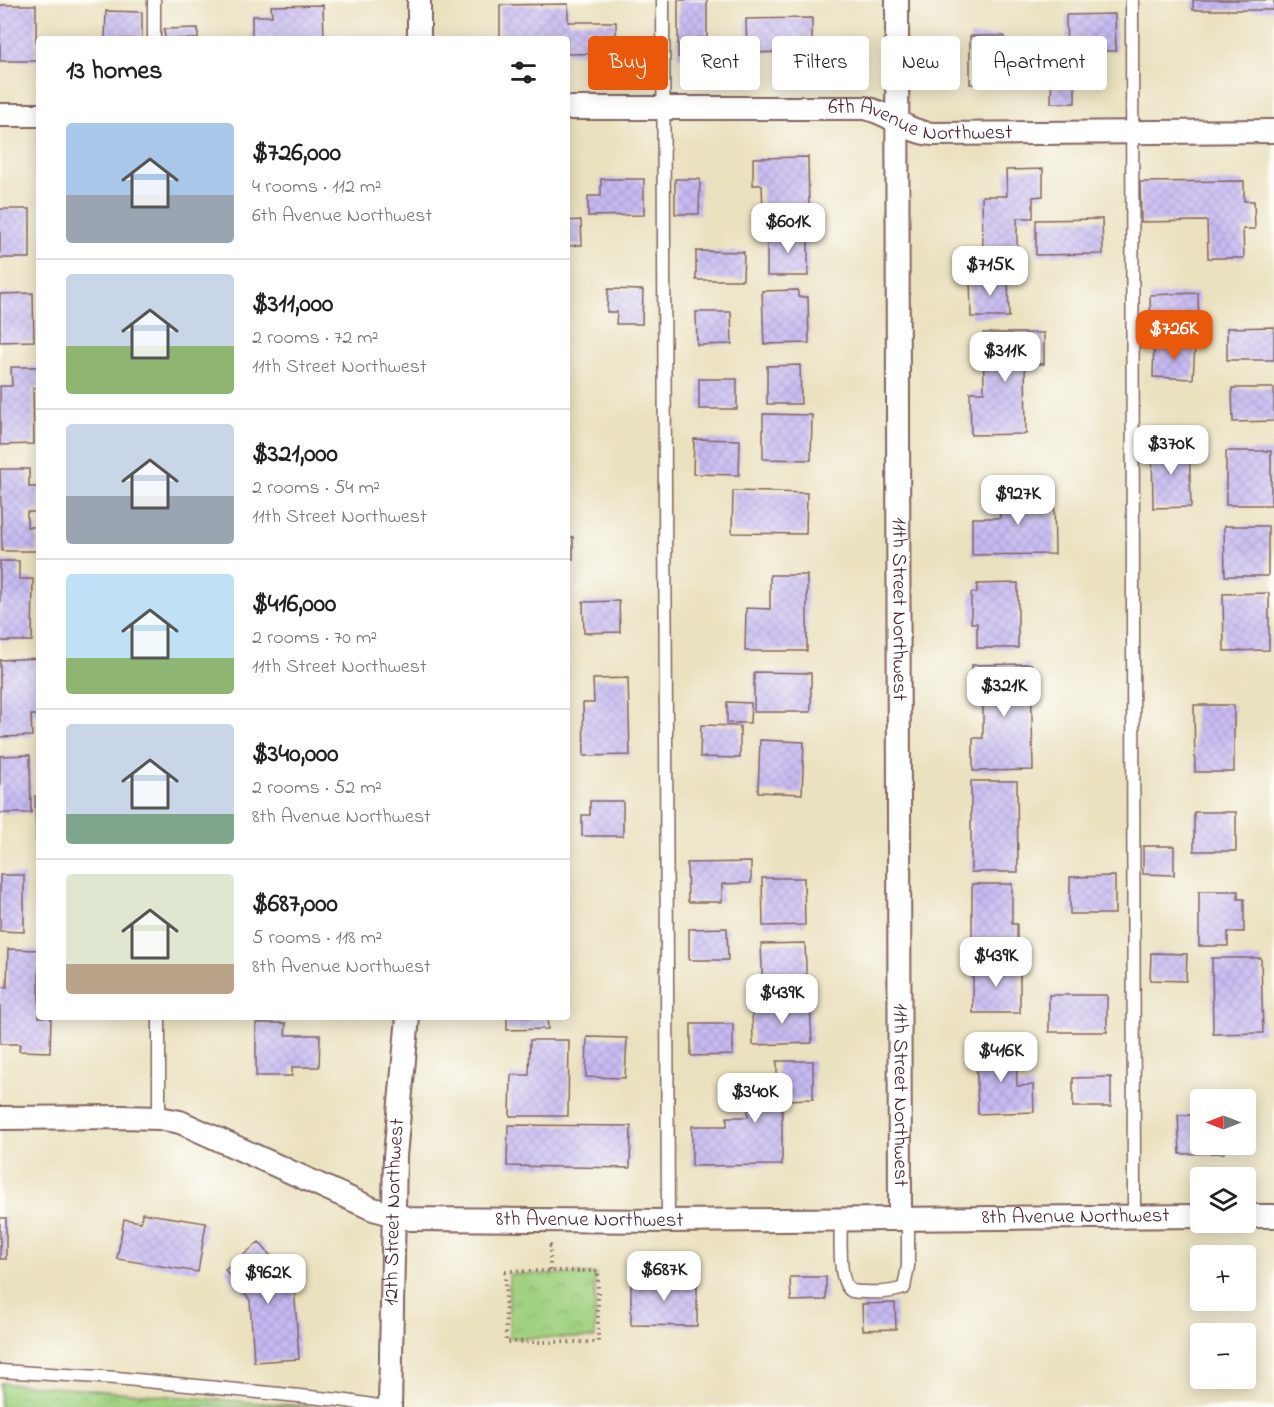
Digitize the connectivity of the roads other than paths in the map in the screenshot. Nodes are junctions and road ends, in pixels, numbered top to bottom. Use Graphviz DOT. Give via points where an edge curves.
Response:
graph roads {
  1 [pos="154,0"];
  2 [pos="418,0"];
  3 [pos="663,0"];
  4 [pos="897,0"];
  5 [pos="1132,0"];
  6 [pos="154,36"];
  7 [pos="418,36"];
  8 [pos="664,107"];
  9 [pos="570,108"];
  10 [pos="0,115"];
  11 [pos="36,115"];
  12 [pos="898,121"];
  13 [pos="1274,131"];
  14 [pos="1131,132"];
  15 [pos="159,1020"];
  16 [pos="408,1020"];
  17 [pos="0,1118"];
  18 [pos="159,1118"];
  19 [pos="394,1216"];
  20 [pos="1134,1216"];
  21 [pos="1190,1216"];
  22 [pos="1256,1216"];
  23 [pos="1274,1216"];
  24 [pos="904,1218"];
  25 [pos="841,1219"];
  26 [pos="669,1221"];
  27 [pos="0,1371"];
  28 [pos="385,1407"];
  29 [pos="390,1407"];
  1 -- 6 [label="lane"];
  2 -- 7 [label="street"];
  3 -- 8 [label="lane"];
  4 -- 12 [label="street, 11th Street Northwest"];
  5 -- 14 [label="lane"];
  8 -- 9 [label="street, 6th Avenue Northwest"];
  8 -- 12 [label="street, 6th Avenue Northwest" via="865,108"];
  8 -- 26 [label="lane"];
  10 -- 11 [label="street"];
  12 -- 14 [label="street, 6th Avenue Northwest" via="933,134"];
  12 -- 24 [label="street, 11th Street Northwest"];
  13 -- 14 [label="street, 6th Avenue Northwest"];
  14 -- 20 [label="lane"];
  15 -- 18 [label="lane"];
  16 -- 19 [label="street, 12th Street Northwest"];
  17 -- 18 [label="street, 8th Avenue Northwest"];
  18 -- 19 [label="street, 8th Avenue Northwest" via="197,1129"];
  19 -- 26 [label="street, 8th Avenue Northwest" via="433,1221"];
  19 -- 29 [label="street, 12th Street Northwest"];
  20 -- 21 [label="street, 8th Avenue Northwest"];
  20 -- 24 [label="street, 8th Avenue Northwest"];
  22 -- 23 [label="street"];
  24 -- 25 [label="street, 8th Avenue Northwest"];
  24 -- 25 [label="lane" via="908,1266 904,1288 871,1292 852,1291 845,1284"];
  25 -- 26 [label="street, 8th Avenue Northwest"];
  27 -- 28 [label="lane" via="127,1379"];
}
